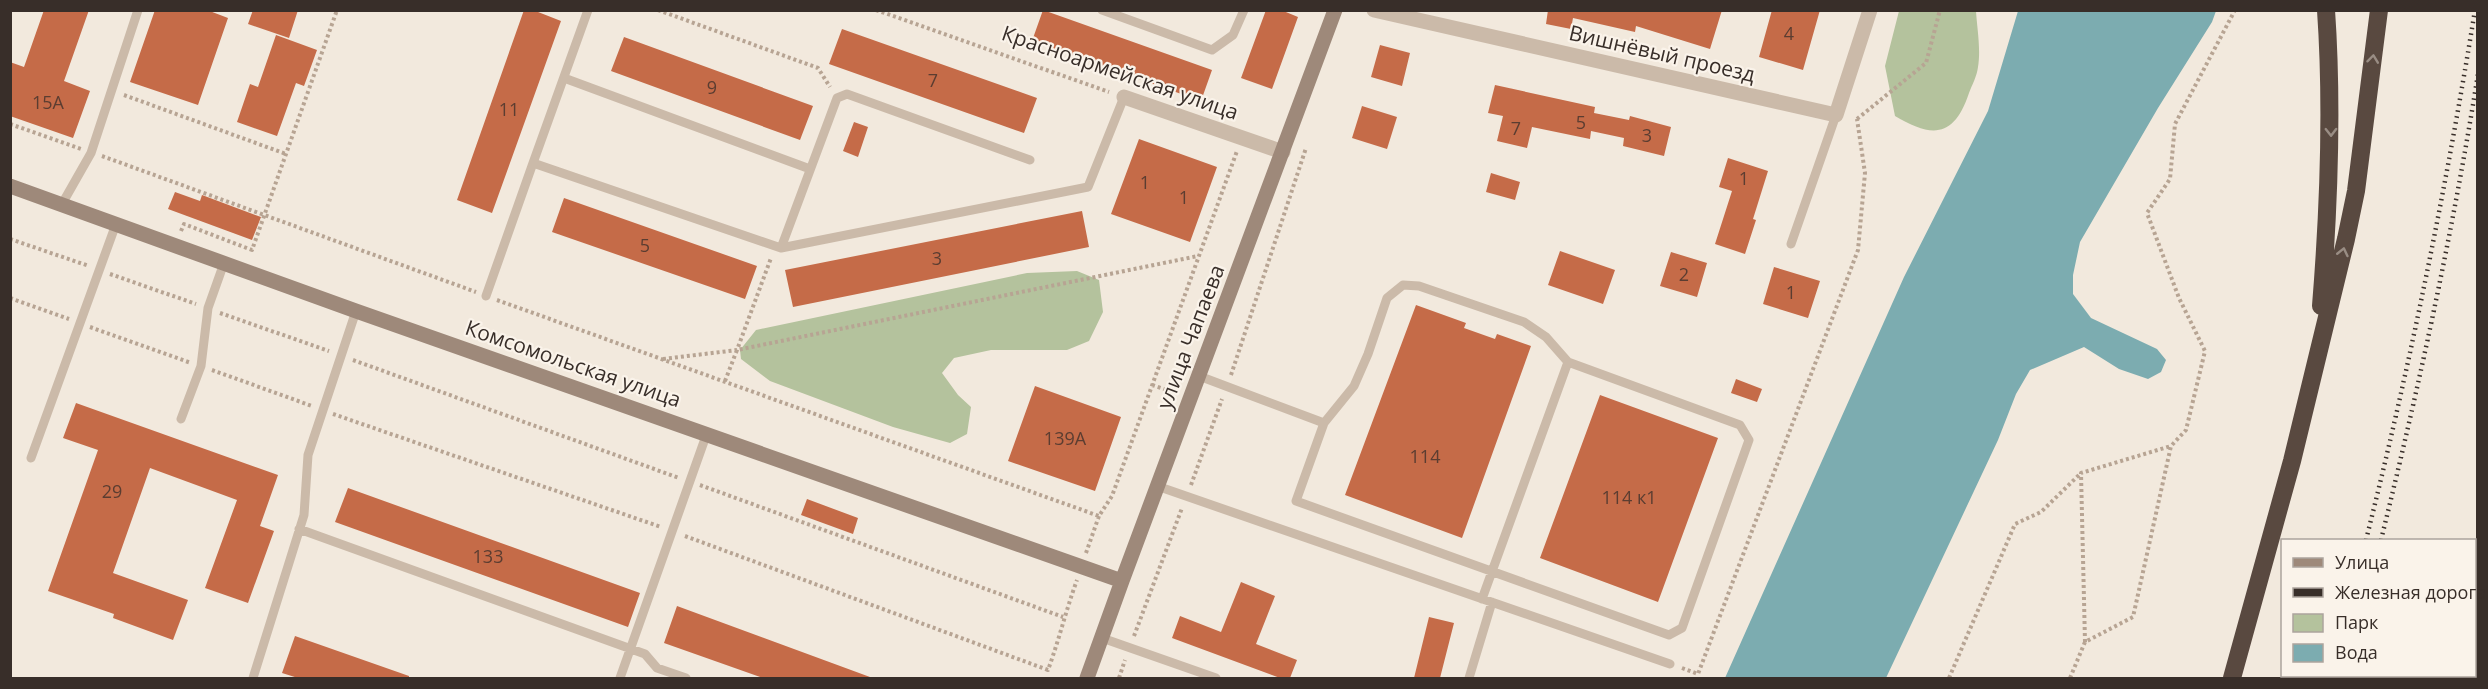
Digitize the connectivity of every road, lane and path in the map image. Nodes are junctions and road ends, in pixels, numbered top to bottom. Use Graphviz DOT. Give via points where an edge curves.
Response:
graph roads {
  1 [pos="138,10"];
  2 [pos="337,10"];
  3 [pos="588,10"];
  4 [pos="658,10"];
  5 [pos="876,10"];
  6 [pos="1102,10"];
  7 [pos="1244,10"];
  8 [pos="1374,10"];
  9 [pos="1870,10"];
  10 [pos="1940,10"];
  11 [pos="2235,10"];
  12 [pos="2326,10"];
  13 [pos="2379,10"];
  14 [pos="1333,11"];
  15 [pos="564,78"];
  16 [pos="112,90"];
  17 [pos="1124,97"];
  18 [pos="837,98"];
  19 [pos="1836,115"];
  20 [pos="1857,119"];
  21 [pos="10,124"];
  22 [pos="1242,138"];
  23 [pos="1306,148"];
  24 [pos="1283,152"];
  25 [pos="92,153"];
  26 [pos="286,154"];
  27 [pos="1030,160"];
  28 [pos="533,163"];
  29 [pos="810,169"];
  30 [pos="10,186"];
  31 [pos="62,204"];
  32 [pos="264,214"];
  33 [pos="116,224"];
  34 [pos="10,239"];
  35 [pos="1791,244"];
  36 [pos="176,245"];
  37 [pos="778,247"];
  38 [pos="1199,256"];
  39 [pos="224,263"];
  40 [pos="99,270"];
  41 [pos="486,296"];
  42 [pos="10,298"];
  43 [pos="208,308"];
  44 [pos="356,311"];
  45 [pos="80,323"];
  46 [pos="737,350"];
  47 [pos="341,356"];
  48 [pos="662,359"];
  49 [pos="1568,363"];
  50 [pos="201,366"];
  51 [pos="1199,376"];
  52 [pos="725,381"];
  53 [pos="1152,385"];
  54 [pos="1227,387"];
  55 [pos="2310,391"];
  56 [pos="1190,399"];
  57 [pos="323,410"];
  58 [pos="181,419"];
  59 [pos="1324,423"];
  60 [pos="707,433"];
  61 [pos="2171,446"];
  62 [pos="32,458"];
  63 [pos="2081,473"];
  64 [pos="690,482"];
  65 [pos="1157,486"];
  66 [pos="1186,498"];
  67 [pos="299,529"];
  68 [pos="672,531"];
  69 [pos="1492,571"];
  70 [pos="1122,580"];
  71 [pos="1487,600"];
  72 [pos="1102,638"];
  73 [pos="2085,642"];
  74 [pos="1130,648"];
  75 [pos="630,649"];
  76 [pos="1670,664"];
  77 [pos="253,678"];
  78 [pos="620,678"];
  79 [pos="686,678"];
  80 [pos="1087,678"];
  81 [pos="1119,678"];
  82 [pos="1216,678"];
  83 [pos="1469,678"];
  84 [pos="1949,678"];
  85 [pos="2070,678"];
  86 [pos="2232,678"];
  1 -- 16 [label="lane"];
  2 -- 26 [label="path"];
  3 -- 15 [label="lane"];
  4 -- 18 [label="path" via="818,69"];
  5 -- 17 [label="path, Красноармейская улица"];
  6 -- 7 [label="lane" via="1212,50 1233,35"];
  8 -- 19 [label="street, Вишнёвый проезд"];
  9 -- 19 [label="street"];
  10 -- 20 [label="path" via="1926,63"];
  11 -- 61 [label="path" via="2175,124 2170,180 2147,213 2179,298 2205,351 2186,430"];
  12 -- 55 [label="highway, one-way" via="2330,66 2329,198 2319,332"];
  55 -- 13 [label="highway, one-way" via="2356,191"];
  14 -- 24 [label="main road, улица Чапаева"];
  15 -- 28 [label="lane"];
  15 -- 29 [label="lane"];
  16 -- 25 [label="lane"];
  16 -- 26 [label="path"];
  17 -- 22 [label="street, Красноармейская улица"];
  17 -- 37 [label="lane" via="1088,187"];
  18 -- 27 [label="lane" via="847,94"];
  18 -- 29 [label="lane"];
  19 -- 20 [label="path"];
  19 -- 35 [label="lane"];
  20 -- 76 [label="path" via="1865,173 1858,250 1698,674"];
  21 -- 25 [label="path"];
  22 -- 24 [label="street, Красноармейская улица"];
  22 -- 38 [label="path"];
  23 -- 54 [label="path"];
  24 -- 51 [label="main road, улица Чапаева"];
  25 -- 31 [label="lane"];
  25 -- 32 [label="path"];
  26 -- 32 [label="path"];
  28 -- 37 [label="lane"];
  28 -- 41 [label="lane"];
  29 -- 37 [label="lane"];
  30 -- 31 [label="main road, Комсомольская улица"];
  31 -- 33 [label="main road, Комсомольская улица"];
  32 -- 36 [label="path" via="252,250 184,224"];
  32 -- 41 [label="path"];
  33 -- 36 [label="main road, Комсомольская улица"];
  33 -- 40 [label="lane"];
  34 -- 40 [label="path"];
  36 -- 39 [label="main road, Комсомольская улица"];
  37 -- 46 [label="path"];
  38 -- 46 [label="path"];
  38 -- 53 [label="path"];
  39 -- 43 [label="lane"];
  39 -- 44 [label="main road, Комсомольская улица"];
  40 -- 43 [label="path"];
  40 -- 45 [label="lane"];
  41 -- 48 [label="path"];
  42 -- 45 [label="path"];
  43 -- 47 [label="path"];
  43 -- 50 [label="lane"];
  44 -- 47 [label="lane"];
  44 -- 60 [label="main road, Комсомольская улица"];
  45 -- 50 [label="path"];
  45 -- 62 [label="lane"];
  46 -- 48 [label="path"];
  46 -- 52 [label="path"];
  47 -- 57 [label="lane"];
  47 -- 64 [label="path"];
  48 -- 52 [label="path"];
  49 -- 59 [label="lane" via="1546,337 1524,322 1419,286 1403,285 1387,298 1354,386"];
  49 -- 69 [label="lane"];
  49 -- 69 [label="lane" via="1740,425 1749,440 1682,628 1669,636"];
  50 -- 57 [label="path"];
  50 -- 58 [label="lane"];
  51 -- 54 [label="lane"];
  51 -- 56 [label="main road, улица Чапаева"];
  52 -- 53 [label="path" via="1099,516 1112,496"];
  53 -- 56 [label="path"];
  54 -- 59 [label="lane"];
  54 -- 66 [label="path"];
  55 -- 86 [label="highway"];
  56 -- 65 [label="main road, улица Чапаева"];
  57 -- 67 [label="lane" via="308,455 304,516"];
  57 -- 68 [label="path"];
  59 -- 69 [label="lane" via="1296,501"];
  60 -- 64 [label="lane"];
  60 -- 70 [label="main road, Комсомольская улица"];
  61 -- 63 [label="path"];
  61 -- 73 [label="path" via="2133,617"];
  63 -- 73 [label="path"];
  63 -- 84 [label="path" via="2041,512 2015,524"];
  64 -- 68 [label="lane"];
  64 -- 68 [label="path" via="1064,617 1048,670"];
  65 -- 66 [label="lane"];
  65 -- 70 [label="main road, улица Чапаева"];
  66 -- 71 [label="lane"];
  66 -- 74 [label="path"];
  67 -- 75 [label="lane"];
  67 -- 77 [label="lane"];
  68 -- 75 [label="lane"];
  69 -- 71 [label="lane"];
  70 -- 72 [label="main road, улица Чапаева"];
  71 -- 76 [label="lane"];
  71 -- 83 [label="lane"];
  72 -- 74 [label="lane"];
  72 -- 80 [label="main road, улица Чапаева"];
  73 -- 85 [label="path"];
  74 -- 81 [label="path"];
  74 -- 82 [label="lane"];
  75 -- 78 [label="lane"];
  75 -- 79 [label="lane" via="645,654 657,668"];
}
